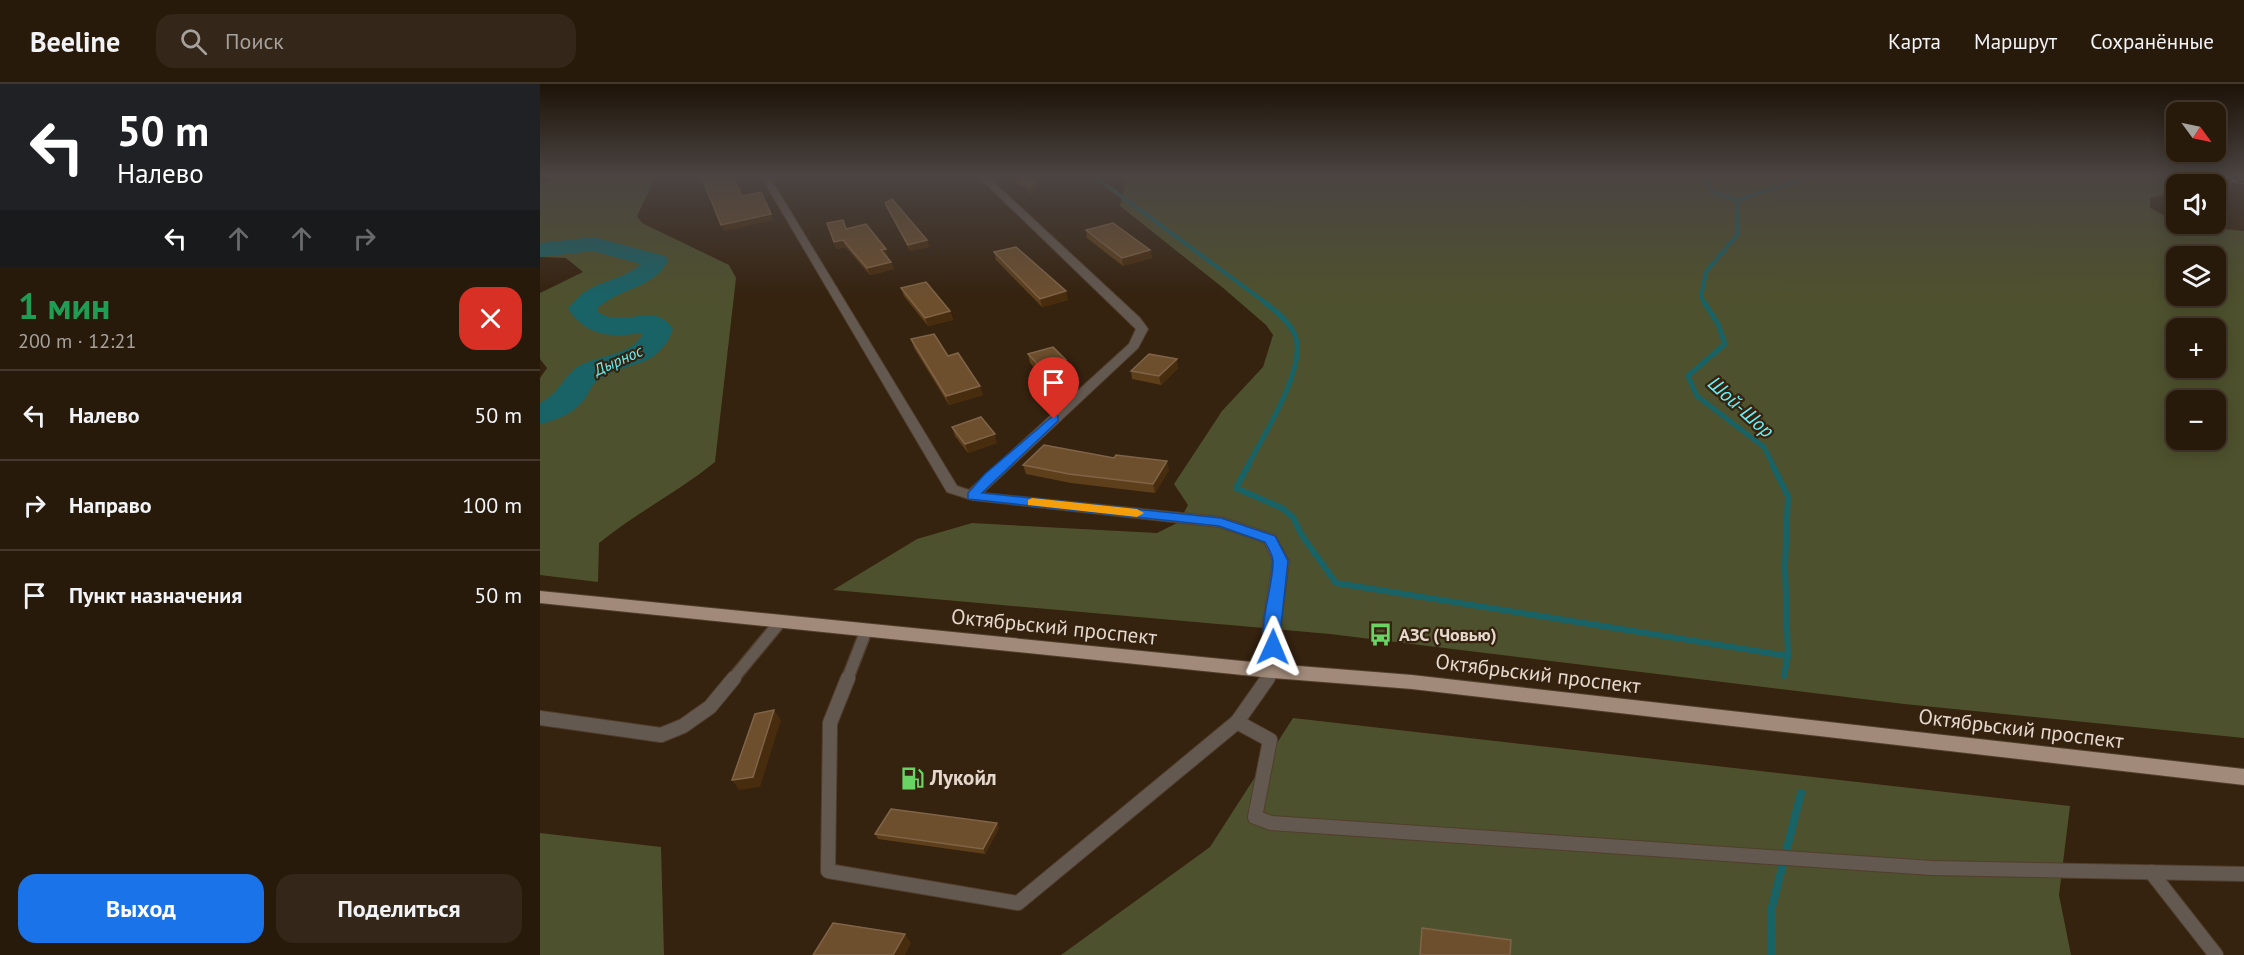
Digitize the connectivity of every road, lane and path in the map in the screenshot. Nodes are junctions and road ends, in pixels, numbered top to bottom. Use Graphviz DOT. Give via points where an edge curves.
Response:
graph roads {
  1 [pos="789,217"];
  2 [pos="1025,217"];
  3 [pos="972,496"];
  4 [pos="540,597"];
  5 [pos="780,622"];
  6 [pos="866,631"];
  7 [pos="1273,671"];
  8 [pos="540,718"];
  9 [pos="1237,722"];
  10 [pos="2244,777"];
  11 [pos="2151,872"];
  12 [pos="2244,874"];
  13 [pos="2216,955"];
  1 -- 3 [label="street" via="952,489"];
  2 -- 3 [label="street" via="1142,330 1134,346"];
  3 -- 7 [label="street" via="1221,522 1270,539 1281,561 1272,624"];
  4 -- 5 [label="main road, Октябрьский проспект"];
  5 -- 6 [label="main road, Октябрьский проспект"];
  5 -- 8 [label="lane" via="710,706 683,726 661,735"];
  6 -- 7 [label="main road, Октябрьский проспект"];
  6 -- 9 [label="lane" via="830,723 828,871 1018,903"];
  7 -- 9 [label="lane"];
  7 -- 10 [label="main road, Октябрьский проспект" via="1412,682"];
  9 -- 11 [label="lane" via="1270,740 1256,817 1271,823 1932,868"];
  11 -- 12 [label="lane"];
  11 -- 13 [label="lane"];
}
